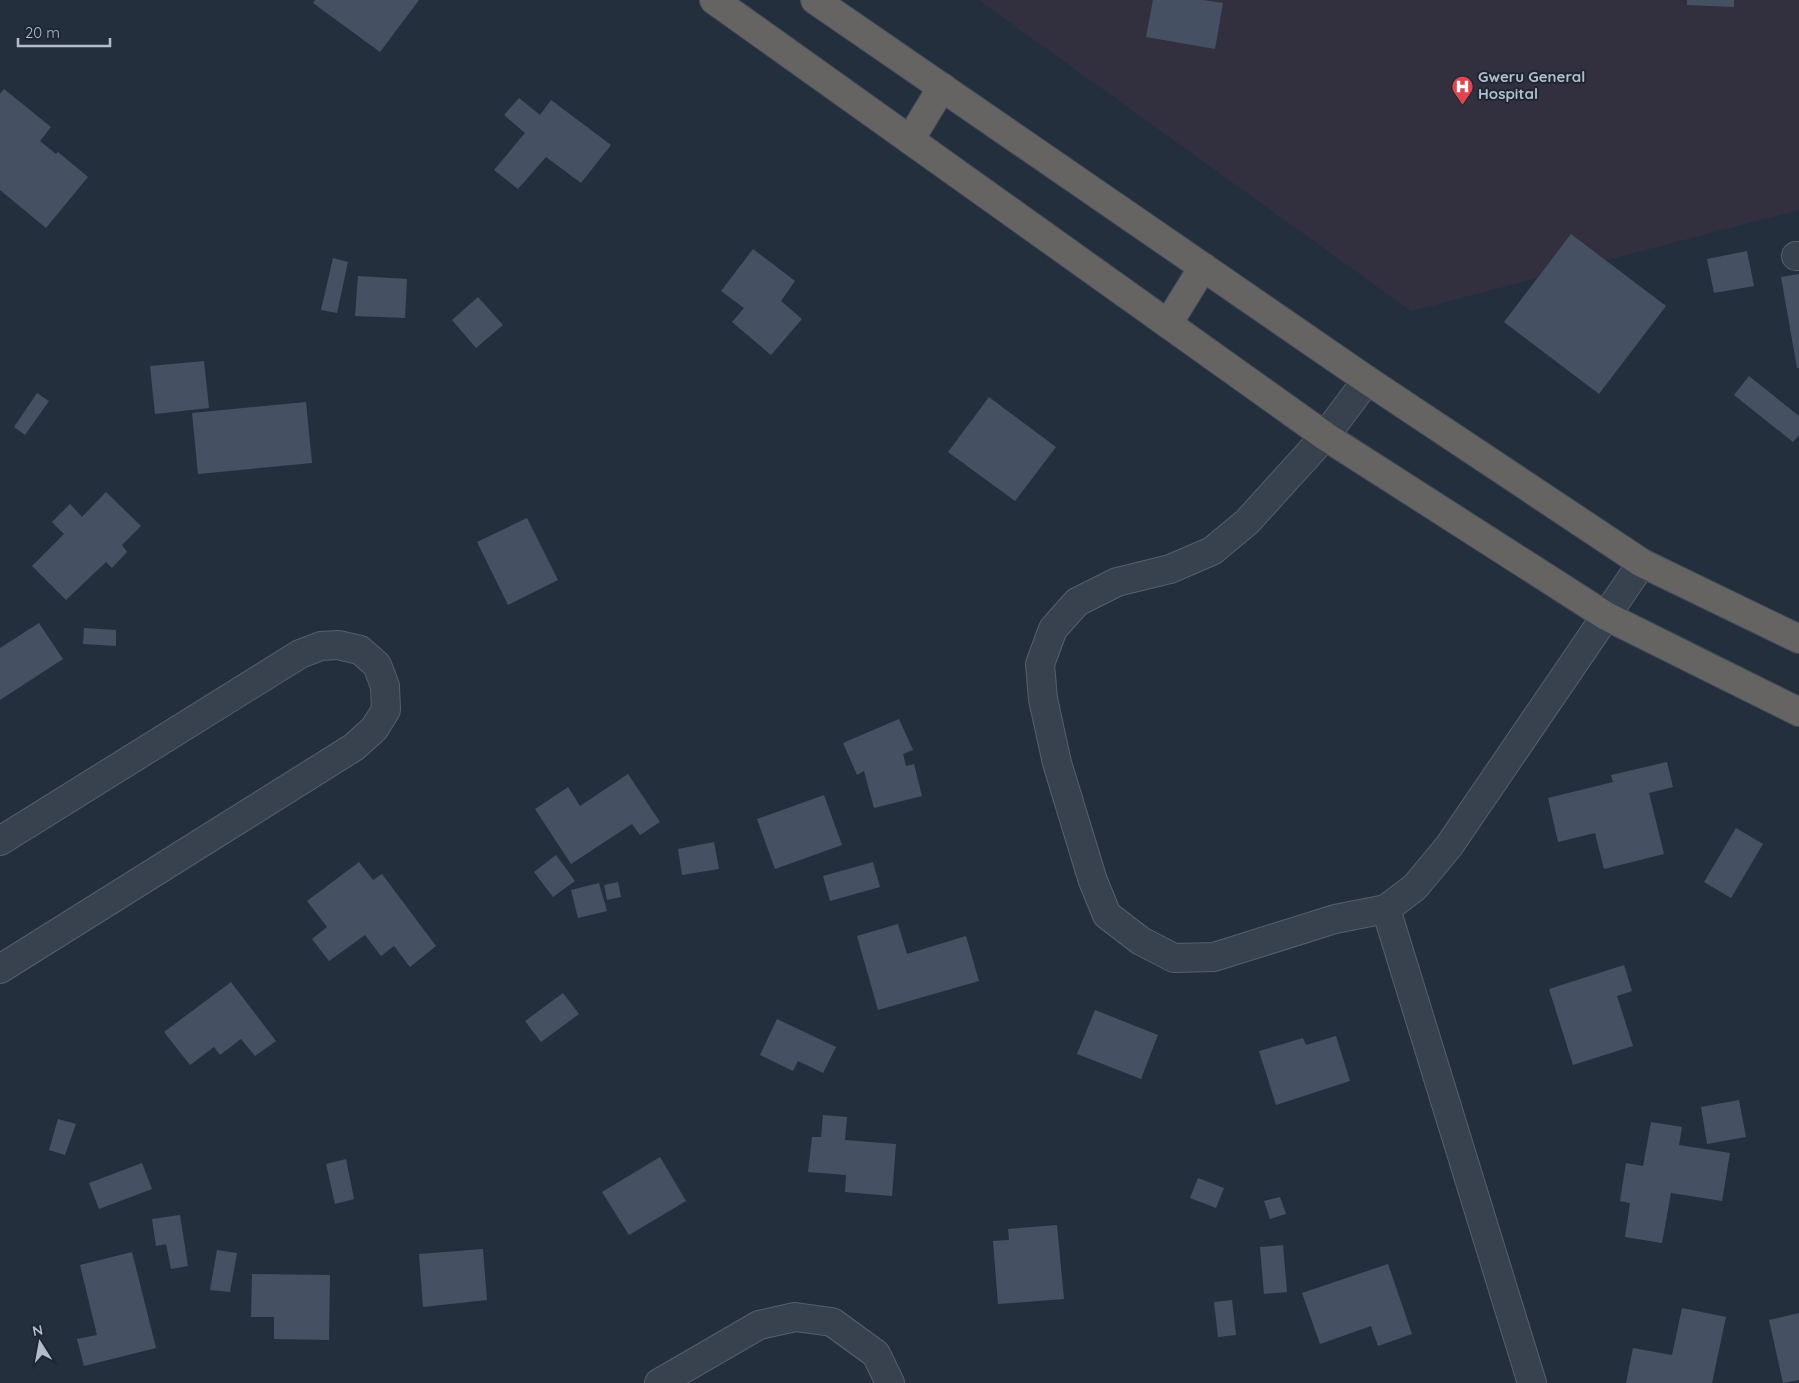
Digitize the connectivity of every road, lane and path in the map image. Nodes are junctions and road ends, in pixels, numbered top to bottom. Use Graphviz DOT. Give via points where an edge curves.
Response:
graph roads {
  1 [pos="714,0"];
  2 [pos="815,0"];
  3 [pos="942,87"];
  4 [pos="910,140"];
  5 [pos="1203,267"];
  6 [pos="1168,324"];
  7 [pos="1367,380"];
  8 [pos="1325,436"];
  9 [pos="1642,563"];
  10 [pos="1606,616"];
  11 [pos="1799,639"];
  12 [pos="1799,712"];
  13 [pos="0,840"];
  14 [pos="1386,909"];
  15 [pos="0,969"];
  16 [pos="659,1383"];
  17 [pos="890,1383"];
  18 [pos="1532,1383"];
  1 -- 4 [label="highway"];
  2 -- 3 [label="highway"];
  3 -- 4 [label="highway"];
  3 -- 5 [label="highway"];
  4 -- 6 [label="highway"];
  5 -- 6 [label="highway"];
  5 -- 7 [label="highway"];
  6 -- 8 [label="highway"];
  7 -- 8 [label="street"];
  7 -- 9 [label="highway"];
  8 -- 10 [label="highway"];
  8 -- 14 [label="street" via="1247,522 1212,550 1170,569 1117,582 1077,602 1053,628 1040,664 1043,699 1057,763 1093,881 1107,915 1141,941 1174,958 1214,957 1334,918"];
  9 -- 10 [label="street"];
  9 -- 11 [label="highway"];
  10 -- 12 [label="highway"];
  10 -- 14 [label="street" via="1449,846 1415,887"];
  13 -- 15 [label="street" via="300,654 320,646 338,645 360,650 377,665 385,686 386,710 374,729 354,747"];
  14 -- 18 [label="street"];
  16 -- 17 [label="street" via="759,1325 795,1317 832,1322 876,1354"];
}
